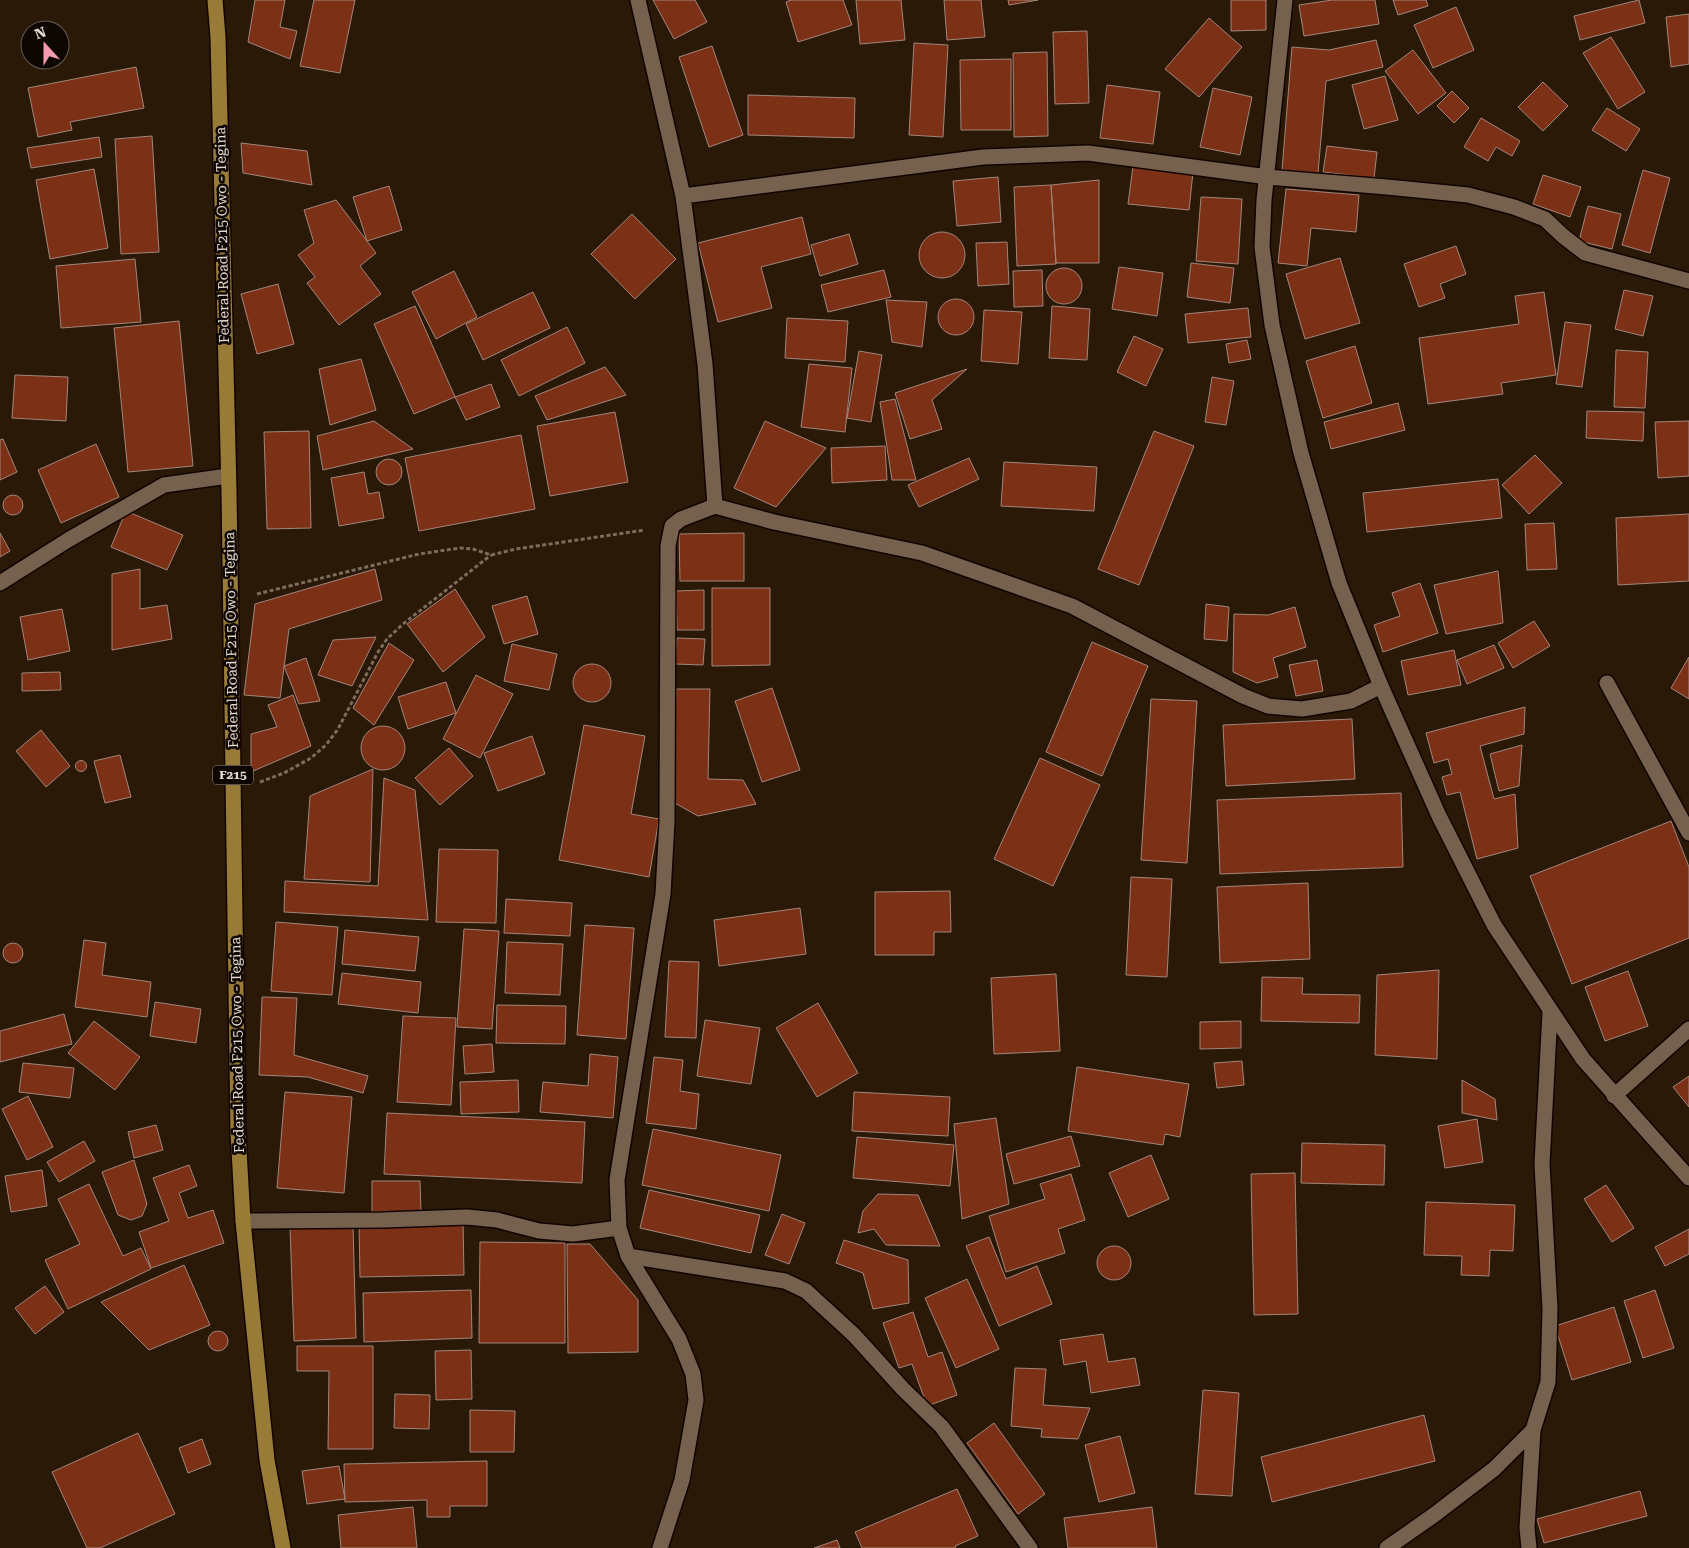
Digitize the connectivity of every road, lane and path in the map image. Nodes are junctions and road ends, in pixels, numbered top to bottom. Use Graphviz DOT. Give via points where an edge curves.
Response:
graph roads {
  1 [pos="215,0"];
  2 [pos="638,0"];
  3 [pos="1285,0"];
  4 [pos="1268,177"];
  5 [pos="684,196"];
  6 [pos="1689,281"];
  7 [pos="228,476"];
  8 [pos="715,506"];
  9 [pos="672,526"];
  10 [pos="491,555"];
  11 [pos="0,583"];
  12 [pos="230,600"];
  13 [pos="1607,683"];
  14 [pos="1381,686"];
  15 [pos="233,791"];
  16 [pos="1689,832"];
  17 [pos="1550,1012"];
  18 [pos="1689,1029"];
  19 [pos="1614,1096"];
  20 [pos="1689,1178"];
  21 [pos="242,1221"];
  22 [pos="618,1228"];
  23 [pos="628,1256"];
  24 [pos="1533,1430"];
  25 [pos="283,1548"];
  26 [pos="660,1548"];
  27 [pos="1030,1548"];
  28 [pos="1387,1548"];
  29 [pos="1528,1548"];
  1 -- 7 [label="main road, Federal Road F215 Owo - Tegina / F215"];
  2 -- 5 [label="street"];
  3 -- 4 [label="street"];
  4 -- 5 [label="street" via="1088,153 983,156"];
  4 -- 6 [label="street" via="1468,195 1514,206 1545,219 1585,253"];
  4 -- 14 [label="street" via="1262,247 1272,325 1301,453 1339,583"];
  5 -- 8 [label="street" via="705,364"];
  7 -- 11 [label="street" via="164,485"];
  7 -- 12 [label="main road, Federal Road F215 Owo - Tegina / F215"];
  8 -- 9 [label="street" via="681,519"];
  8 -- 14 [label="street" via="922,554 1072,606 1268,706 1302,709 1352,701"];
  9 -- 10 [label="path"];
  9 -- 22 [label="street" via="668,546 667,821 663,894 617,1180"];
  10 -- 12 [label="path" via="460,548 419,554"];
  10 -- 15 [label="path" via="387,639 338,730 326,745 284,773"];
  12 -- 15 [label="main road, Federal Road F215 Owo - Tegina / F215"];
  13 -- 16 [label="street"];
  14 -- 17 [label="street" via="1439,816 1494,925"];
  15 -- 21 [label="main road, Federal Road F215 Owo - Tegina / F215"];
  17 -- 19 [label="street"];
  17 -- 24 [label="street" via="1542,1164 1550,1309 1548,1382"];
  18 -- 19 [label="street"];
  19 -- 20 [label="street"];
  21 -- 22 [label="street" via="467,1217 574,1234"];
  21 -- 25 [label="main road, Federal Road F215 Owo - Tegina / F215" via="267,1460"];
  22 -- 23 [label="street"];
  23 -- 26 [label="street" via="679,1339 693,1374 696,1400 682,1480"];
  23 -- 27 [label="street" via="785,1281 806,1291 854,1335 942,1427"];
  24 -- 28 [label="street" via="1494,1469"];
  24 -- 29 [label="street"];
}
